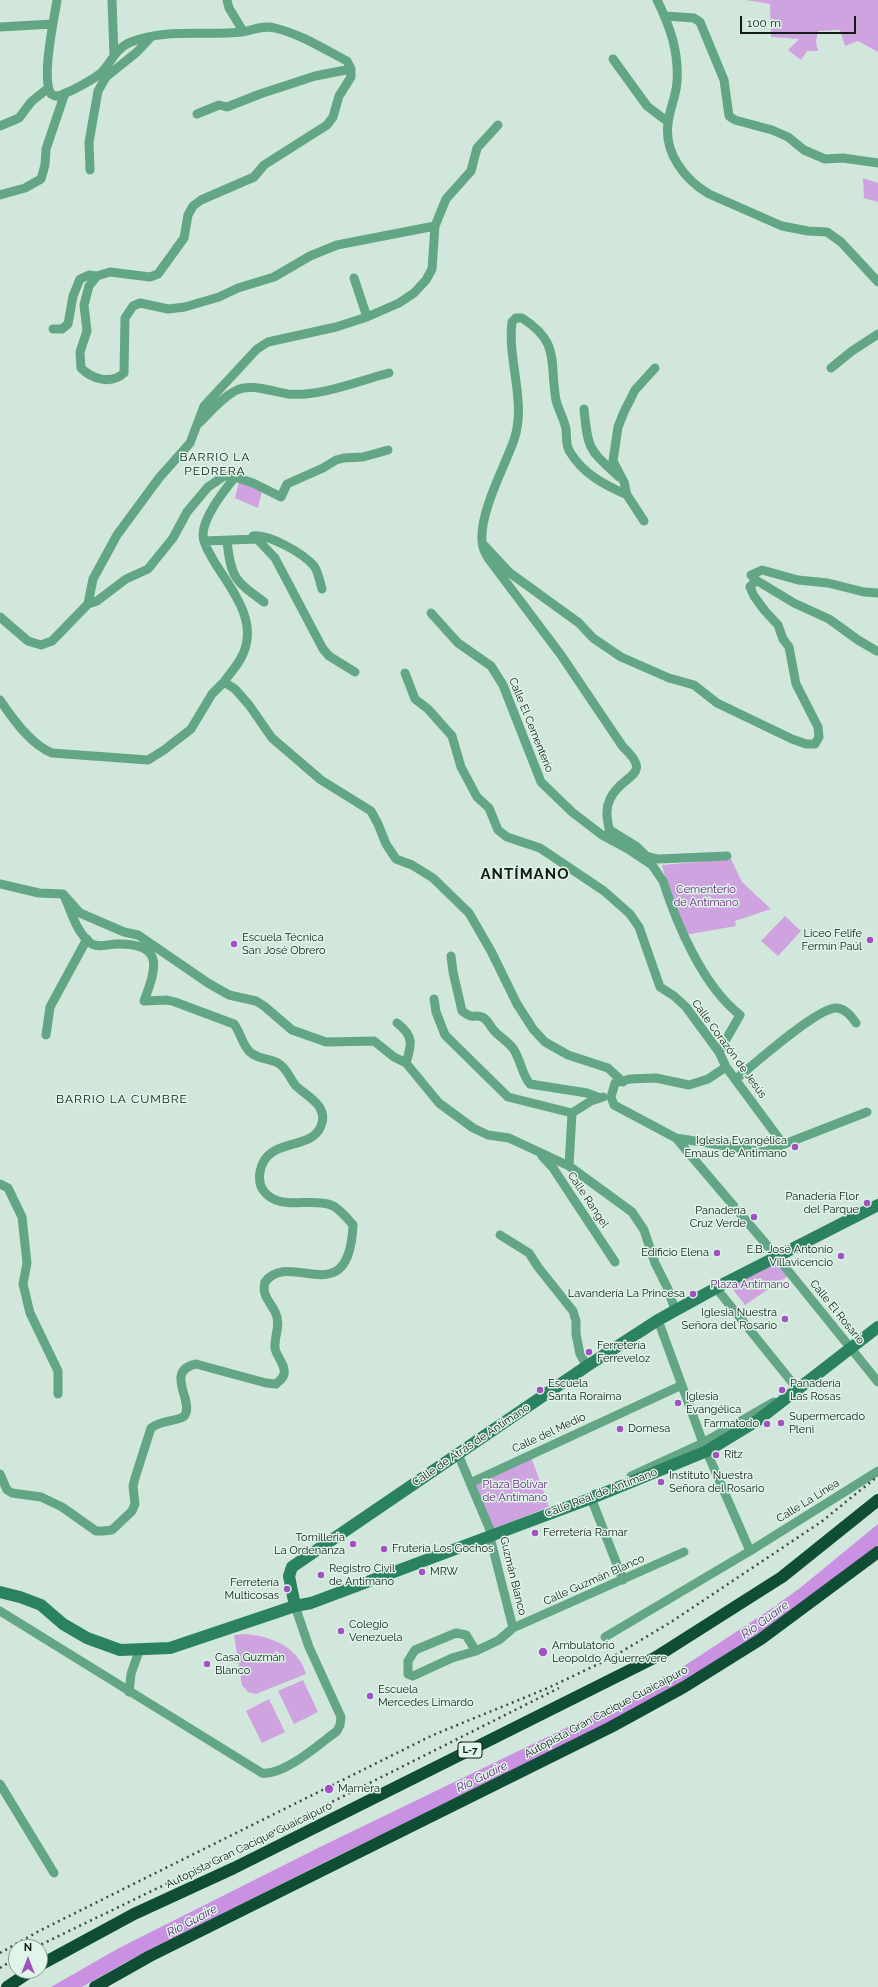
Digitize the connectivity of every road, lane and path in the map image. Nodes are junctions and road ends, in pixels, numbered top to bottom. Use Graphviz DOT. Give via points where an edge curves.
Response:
graph roads {
  1 [pos="57,0"];
  2 [pos="112,0"];
  3 [pos="227,0"];
  4 [pos="657,0"];
  5 [pos="665,16"];
  6 [pos="53,24"];
  7 [pos="0,27"];
  8 [pos="243,32"];
  9 [pos="151,37"];
  10 [pos="130,42"];
  11 [pos="136,52"];
  12 [pos="114,56"];
  13 [pos="613,60"];
  14 [pos="352,69"];
  15 [pos="48,89"];
  16 [pos="65,93"];
  17 [pos="197,114"];
  18 [pos="668,122"];
  19 [pos="498,125"];
  20 [pos="0,126"];
  21 [pos="878,163"];
  22 [pos="90,170"];
  23 [pos="0,194"];
  24 [pos="435,226"];
  25 [pos="97,276"];
  26 [pos="354,278"];
  27 [pos="878,282"];
  28 [pos="367,318"];
  29 [pos="52,329"];
  30 [pos="878,334"];
  31 [pos="655,368"];
  32 [pos="831,368"];
  33 [pos="389,373"];
  34 [pos="584,409"];
  35 [pos="196,427"];
  36 [pos="388,450"];
  37 [pos="235,477"];
  38 [pos="624,482"];
  39 [pos="627,496"];
  40 [pos="644,521"];
  41 [pos="204,540"];
  42 [pos="246,540"];
  43 [pos="227,541"];
  44 [pos="482,542"];
  45 [pos="756,580"];
  46 [pos="322,589"];
  47 [pos="878,594"];
  48 [pos="264,602"];
  49 [pos="88,604"];
  50 [pos="431,613"];
  51 [pos="0,617"];
  52 [pos="877,651"];
  53 [pos="355,672"];
  54 [pos="405,673"];
  55 [pos="224,682"];
  56 [pos="0,700"];
  57 [pos="610,834"];
  58 [pos="727,856"];
  59 [pos="0,884"];
  60 [pos="63,894"];
  61 [pos="87,939"];
  62 [pos="451,956"];
  63 [pos="434,999"];
  64 [pos="856,1023"];
  65 [pos="397,1024"];
  66 [pos="46,1035"];
  67 [pos="719,1052"];
  68 [pos="406,1062"];
  69 [pos="726,1067"];
  70 [pos="736,1079"];
  71 [pos="623,1082"];
  72 [pos="611,1097"];
  73 [pos="600,1098"];
  74 [pos="867,1112"];
  75 [pos="572,1113"];
  76 [pos="676,1138"];
  77 [pos="783,1144"];
  78 [pos="538,1152"];
  79 [pos="569,1166"];
  80 [pos="0,1184"];
  81 [pos="878,1205"];
  82 [pos="500,1235"];
  83 [pos="776,1256"];
  84 [pos="615,1262"];
  85 [pos="716,1288"];
  86 [pos="675,1310"];
  87 [pos="658,1320"];
  88 [pos="878,1327"];
  89 [pos="849,1346"];
  90 [pos="587,1366"];
  91 [pos="878,1382"];
  92 [pos="682,1385"];
  93 [pos="795,1386"];
  94 [pos="58,1394"];
  95 [pos="705,1447"];
  96 [pos="458,1454"];
  97 [pos="878,1471"];
  98 [pos="0,1474"];
  99 [pos="470,1483"];
  100 [pos="594,1495"];
  101 [pos="878,1500"];
  102 [pos="490,1533"];
  103 [pos="750,1551"];
  104 [pos="684,1552"];
  105 [pos="878,1552"];
  106 [pos="623,1580"];
  107 [pos="0,1592"];
  108 [pos="295,1604"];
  109 [pos="0,1611"];
  110 [pos="514,1628"];
  111 [pos="605,1637"];
  112 [pos="139,1650"];
  113 [pos="476,1651"];
  114 [pos="129,1692"];
  115 [pos="0,1784"];
  116 [pos="54,1873"];
  117 [pos="48,1961"];
  118 [pos="19,1979"];
  119 [pos="7,1987"];
  120 [pos="95,1987"];
  1 -- 6 [label="street"];
  2 -- 12 [label="street"];
  3 -- 8 [label="street"];
  4 -- 5 [label="street"];
  5 -- 18 [label="street" via="671,31 677,65 677,83"];
  5 -- 21 [label="street" via="694,18 700,22 727,87 729,116 788,137 804,150 825,159 843,158"];
  6 -- 7 [label="street"];
  6 -- 15 [label="street" via="47,68"];
  8 -- 9 [label="street" via="182,32"];
  8 -- 14 [label="street" via="263,27 295,34 347,60"];
  9 -- 10 [label="street"];
  9 -- 11 [label="street"];
  10 -- 11 [label="street"];
  10 -- 12 [label="street" via="121,47"];
  11 -- 22 [label="street" via="106,77 98,91 89,142"];
  12 -- 16 [label="street" via="101,72"];
  13 -- 18 [label="street" via="648,106"];
  14 -- 17 [label="street" via="315,76 228,107 220,105"];
  14 -- 25 [label="street" via="351,77 339,96 333,117 326,125 264,165 254,177 193,206 188,215 184,238 158,274 150,277 110,272"];
  15 -- 16 [label="street" via="50,94 57,96"];
  15 -- 20 [label="street" via="31,102 19,118"];
  16 -- 23 [label="street" via="46,149 41,179 25,188"];
  18 -- 27 [label="street" via="669,146 675,160 698,188 782,226 828,232 841,242"];
  19 -- 24 [label="street" via="477,148 471,171 446,199"];
  24 -- 25 [label="street" via="336,245 310,256 274,277 185,307 168,309 140,303 134,306 125,318 124,373 119,378 111,380 88,375 81,368 80,362 80,352 87,331 84,305 89,286"];
  24 -- 28 [label="street" via="432,269 426,280 414,293 399,303"];
  25 -- 29 [label="street" via="88,275 80,279 73,296 68,324 62,329"];
  26 -- 28 [label="street"];
  28 -- 35 [label="street" via="268,342 257,349 204,406"];
  30 -- 32 [label="street"];
  31 -- 38 [label="street" via="635,390 618,427 613,461"];
  33 -- 35 [label="street" via="313,394 291,394 254,388 238,389 223,399"];
  34 -- 38 [label="street" via="586,432 594,455"];
  35 -- 49 [label="street" via="190,443 159,478 117,535 93,579"];
  36 -- 37 [label="street" via="363,457 336,460 287,484 281,497"];
  37 -- 41 [label="street" via="207,520"];
  37 -- 49 [label="street" via="224,476 208,487 187,512 173,538 148,569 126,579 97,601"];
  38 -- 39 [label="street"];
  39 -- 40 [label="street"];
  39 -- 44 [label="street" via="598,481 569,451 565,424 556,400 548,341 522,318 516,318 512,322 510,334 518,424 487,512"];
  41 -- 43 [label="street"];
  41 -- 55 [label="street" via="213,559 237,595 248,634 243,654"];
  42 -- 43 [label="street"];
  42 -- 46 [label="street" via="260,536 297,553 314,566"];
  42 -- 53 [label="street" via="257,540 275,558 323,649 329,656"];
  43 -- 48 [label="street" via="234,576 239,584"];
  44 -- 45 [label="street" via="510,573 579,623 593,638 621,658 669,678 694,685 717,703 792,739 815,744 820,737 818,727 796,684 790,647 778,625 754,596 750,587"];
  44 -- 57 [label="street" via="488,558 561,655 622,747 635,759 638,766 636,771 621,784 610,799 606,814"];
  45 -- 47 [label="street" via="751,575 762,570 798,580 828,583"];
  45 -- 52 [label="street" via="794,603 829,619"];
  49 -- 51 [label="street" via="52,641 41,645 28,641"];
  50 -- 57 [label="street, Calle El Cementerio" via="458,642 491,666 503,685 541,782 572,812 602,835"];
  54 -- 67 [label="street, Calle Corazón de Jesús" via="415,699 428,708 452,736 464,774 477,797 489,808 498,830 507,837 540,848 604,891 630,914 639,927 660,987 686,1007"];
  55 -- 56 [label="street" via="212,694 191,729 148,760 52,753 42,749 34,743"];
  55 -- 71 [label="street" via="235,689 249,705 272,738 321,780 371,811 396,859 412,865 432,878 469,913 533,1030 545,1042 568,1055 608,1068"];
  57 -- 58 [label="street" via="636,846 646,856 658,859"];
  57 -- 67 [label="street, Calle El Cementerio" via="652,865 663,881 686,943 716,988 740,1015"];
  59 -- 60 [label="street" via="39,893"];
  60 -- 61 [label="street" via="72,918"];
  60 -- 68 [label="street" via="80,913 124,932 138,935 191,973 229,995 264,1006 292,1030 326,1042 374,1041 394,1057"];
  61 -- 66 [label="street" via="50,1008"];
  61 -- 98 [label="street" via="98,946 141,946 150,952 155,962 144,1001 175,1002 234,1024 240,1031 248,1051 255,1057 267,1058 285,1068 297,1087 320,1106 323,1117 316,1133 307,1139 276,1149 265,1158 260,1168 261,1188 276,1200 331,1205 353,1225 352,1242 346,1260 333,1273 325,1276 297,1272 278,1273 265,1282 264,1292 276,1314 278,1326 275,1349 284,1374 276,1384 196,1364 184,1370 180,1383 187,1410 185,1416 156,1423 151,1428 135,1478 135,1504 132,1511 112,1530 96,1531 62,1507 47,1500 12,1493 7,1490"];
  62 -- 73 [label="street" via="462,1011 471,1017 482,1017 510,1043 530,1084 587,1093"];
  63 -- 75 [label="street" via="445,1035 508,1097"];
  64 -- 70 [label="street" via="844,1010 832,1008 809,1020"];
  65 -- 68 [label="street" via="411,1039"];
  67 -- 69 [label="street, Calle Corazón de Jesús"];
  68 -- 78 [label="street" via="439,1103 473,1128 509,1138"];
  69 -- 70 [label="street, Calle Corazón de Jesús"];
  69 -- 71 [label="street" via="708,1079 689,1085 656,1078 630,1079"];
  70 -- 77 [label="street, Calle Corazón de Jesús"];
  71 -- 72 [label="street" via="615,1083"];
  72 -- 73 [label="street"];
  72 -- 76 [label="street" via="614,1105"];
  73 -- 75 [label="street"];
  74 -- 77 [label="street"];
  75 -- 79 [label="street"];
  76 -- 77 [label="street" via="764,1152"];
  76 -- 83 [label="street, Calle El Rosario"];
  78 -- 79 [label="street"];
  78 -- 84 [label="street, Calle Rangel" via="553,1168"];
  79 -- 86 [label="street" via="640,1222"];
  80 -- 94 [label="street" via="8,1188 22,1217 27,1263 23,1284 30,1313 58,1371"];
  81 -- 83 [label="street, Calle de Atrás de Antímano"];
  82 -- 90 [label="street" via="529,1253 573,1310 580,1354"];
  83 -- 85 [label="street, Calle de Atrás de Antímano"];
  83 -- 89 [label="street, Calle El Rosario"];
  85 -- 86 [label="street, Calle de Atrás de Antímano"];
  85 -- 93 [label="street"];
  86 -- 87 [label="street, Calle de Atrás de Antímano"];
  87 -- 90 [label="street, Calle de Atrás de Antímano"];
  87 -- 92 [label="street"];
  88 -- 89 [label="street, Calle Real de Antímano"];
  89 -- 91 [label="street, Calle El Rosario"];
  89 -- 93 [label="street"];
  89 -- 95 [label="street, Calle Real de Antímano" via="758,1420"];
  90 -- 96 [label="street, Calle de Atrás de Antímano"];
  92 -- 95 [label="street"];
  92 -- 99 [label="street, Calle del Medio"];
  93 -- 95 [label="street"];
  95 -- 100 [label="street, Calle Real de Antímano"];
  95 -- 103 [label="street"];
  96 -- 99 [label="street, Guzmán Blanco"];
  96 -- 108 [label="street, Calle de Atrás de Antímano" via="292,1567 288,1576"];
  97 -- 103 [label="street, Calle La Línea"];
  99 -- 102 [label="street, Guzmán Blanco"];
  100 -- 102 [label="street, Calle Real de Antímano"];
  100 -- 106 [label="street"];
  101 -- 117 [label="highway, Autopista Gran Cacique Guaicaipuro / L-7" via="782,1577 656,1657 240,1865 134,1914"];
  102 -- 108 [label="street, Calle Real de Antímano" via="311,1603"];
  102 -- 110 [label="street, Guzmán Blanco"];
  103 -- 111 [label="street, Calle La Línea"];
  104 -- 106 [label="street, Calle Guzmán Blanco"];
  105 -- 120 [label="highway, Autopista Gran Cacique Guaicaipuro" via="761,1639 684,1687 611,1727 138,1962"];
  106 -- 110 [label="street, Calle Guzmán Blanco"];
  107 -- 112 [label="street, Calle Real de Antímano" via="20,1596 41,1605 63,1624 87,1638 120,1650"];
  108 -- 112 [label="street, Calle Real de Antímano" via="170,1648"];
  108 -- 114 [label="street" via="309,1648 341,1717 337,1731 280,1771 262,1773"];
  109 -- 114 [label="street"];
  110 -- 113 [label="street, Calle Guzmán Blanco"];
  112 -- 114 [label="street" via="131,1674"];
  113 -- 113 [label="street, Calle Guzmán Blanco" via="452,1658 412,1676 408,1674 408,1661 415,1650 456,1633 466,1635"];
  115 -- 116 [label="street"];
  118 -- 119 [label="highway"];
}
